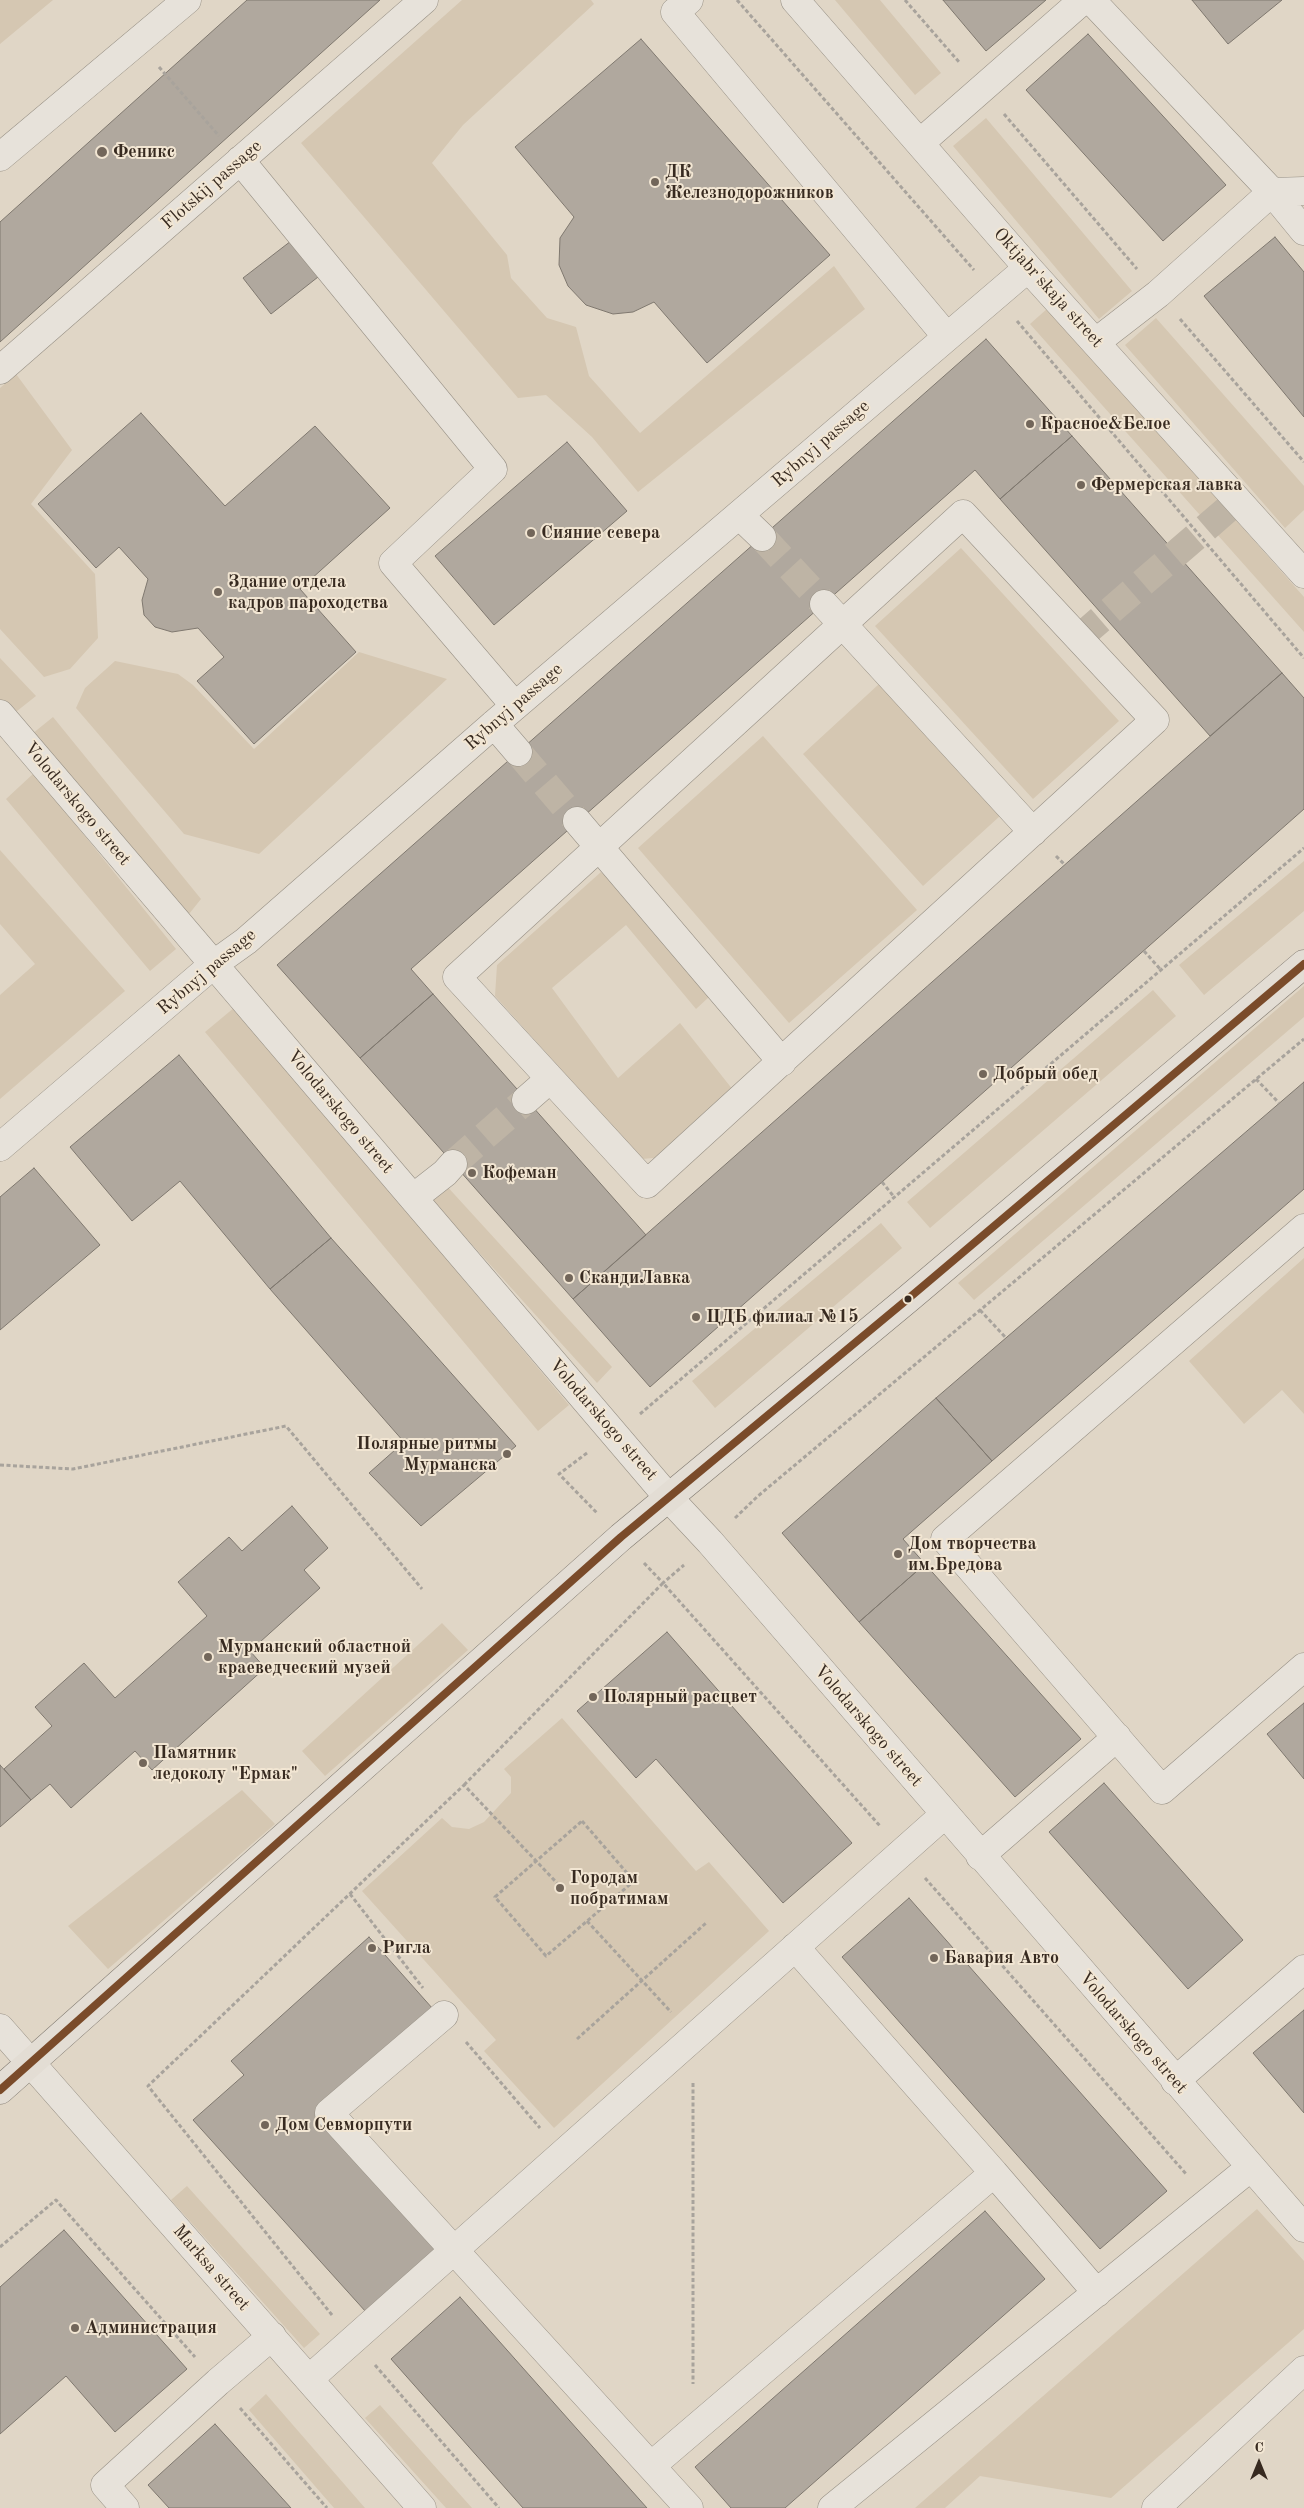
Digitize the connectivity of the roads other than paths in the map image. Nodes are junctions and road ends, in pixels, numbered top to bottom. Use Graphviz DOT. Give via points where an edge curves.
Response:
graph roads {
  1 [pos="187,0"];
  2 [pos="424,0"];
  3 [pos="689,0"];
  4 [pos="795,0"];
  5 [pos="1083,0"];
  6 [pos="1091,0"];
  7 [pos="920,143"];
  8 [pos="0,157"];
  9 [pos="240,160"];
  10 [pos="1304,191"];
  11 [pos="1272,192"];
  12 [pos="1304,232"];
  13 [pos="1028,268"];
  14 [pos="947,337"];
  15 [pos="1096,342"];
  16 [pos="0,370"];
  17 [pos="739,515"];
  18 [pos="762,537"];
  19 [pos="1304,574"];
  20 [pos="824,604"];
  21 [pos="842,626"];
  22 [pos="515,706"];
  23 [pos="0,714"];
  24 [pos="494,724"];
  25 [pos="518,752"];
  26 [pos="577,821"];
  27 [pos="1033,832"];
  28 [pos="599,848"];
  29 [pos="214,964"];
  30 [pos="1304,964"];
  31 [pos="782,1062"];
  32 [pos="550,1079"];
  33 [pos="526,1100"];
  34 [pos="0,1147"];
  35 [pos="453,1164"];
  36 [pos="413,1198"];
  37 [pos="1304,1228"];
  38 [pos="668,1497"];
  39 [pos="1304,1667"];
  40 [pos="1117,1737"];
  41 [pos="944,1815"];
  42 [pos="980,1856"];
  43 [pos="795,1947"];
  44 [pos="1304,1969"];
  45 [pos="444,2015"];
  46 [pos="0,2028"];
  47 [pos="32,2064"];
  48 [pos="1175,2081"];
  49 [pos="0,2090"];
  50 [pos="1251,2168"];
  51 [pos="994,2173"];
  52 [pos="1304,2228"];
  53 [pos="454,2249"];
  54 [pos="1098,2293"];
  55 [pos="272,2336"];
  56 [pos="1304,2370"];
  57 [pos="309,2379"];
  58 [pos="651,2466"];
  59 [pos="125,2508"];
  60 [pos="422,2508"];
  61 [pos="688,2508"];
  62 [pos="832,2508"];
  63 [pos="1156,2508"];
  1 -- 8 [label="street"];
  2 -- 9 [label="street, Flotskij passage"];
  3 -- 14 [label="street" via="675,12"];
  4 -- 7 [label="street, Oktjabr'skaja street"];
  5 -- 7 [label="street"];
  6 -- 11 [label="street"];
  7 -- 13 [label="street, Oktjabr'skaja street"];
  9 -- 16 [label="street, Flotskij passage"];
  9 -- 22 [label="street" via="493,469 393,563"];
  10 -- 11 [label="street"];
  11 -- 12 [label="street"];
  11 -- 15 [label="street" via="1158,294"];
  13 -- 14 [label="street, Rybnyj passage"];
  13 -- 15 [label="street, Oktjabr'skaja street"];
  14 -- 17 [label="street, Rybnyj passage"];
  15 -- 19 [label="street, Oktjabr'skaja street"];
  17 -- 18 [label="street"];
  17 -- 22 [label="street, Rybnyj passage"];
  20 -- 21 [label="street"];
  21 -- 27 [label="street"];
  21 -- 27 [label="street" via="963,514 1155,720"];
  21 -- 28 [label="street"];
  22 -- 24 [label="street, Rybnyj passage"];
  23 -- 29 [label="street, Volodarskogo street"];
  24 -- 25 [label="street"];
  24 -- 29 [label="street, Rybnyj passage" via="246,941"];
  26 -- 28 [label="street"];
  27 -- 31 [label="street"];
  28 -- 31 [label="street"];
  28 -- 32 [label="street" via="457,977"];
  29 -- 34 [label="street, Rybnyj passage"];
  29 -- 36 [label="street, Volodarskogo street"];
  30 -- 38 [label="main road" via="924,1286"];
  31 -- 32 [label="street" via="647,1184"];
  32 -- 33 [label="street"];
  35 -- 36 [label="street"];
  36 -- 38 [label="street, Volodarskogo street"];
  37 -- 40 [label="street" via="945,1539"];
  38 -- 41 [label="street, Volodarskogo street"];
  38 -- 47 [label="main road"];
  39 -- 40 [label="street" via="1162,1790"];
  40 -- 42 [label="street"];
  41 -- 42 [label="street, Volodarskogo street"];
  41 -- 43 [label="street"];
  42 -- 48 [label="street, Volodarskogo street"];
  43 -- 51 [label="street"];
  43 -- 53 [label="street"];
  44 -- 48 [label="street"];
  45 -- 53 [label="street" via="329,2113"];
  46 -- 47 [label="street, Marksa street"];
  47 -- 49 [label="main road"];
  47 -- 55 [label="street, Marksa street"];
  48 -- 50 [label="street, Volodarskogo street"];
  50 -- 52 [label="street, Volodarskogo street"];
  50 -- 54 [label="street"];
  51 -- 54 [label="street"];
  51 -- 58 [label="street"];
  53 -- 57 [label="street"];
  53 -- 58 [label="street"];
  54 -- 62 [label="street"];
  55 -- 57 [label="street, Marksa street"];
  55 -- 59 [label="street" via="105,2484"];
  56 -- 63 [label="street"];
  57 -- 60 [label="street, Marksa street"];
  58 -- 61 [label="street"];
}
